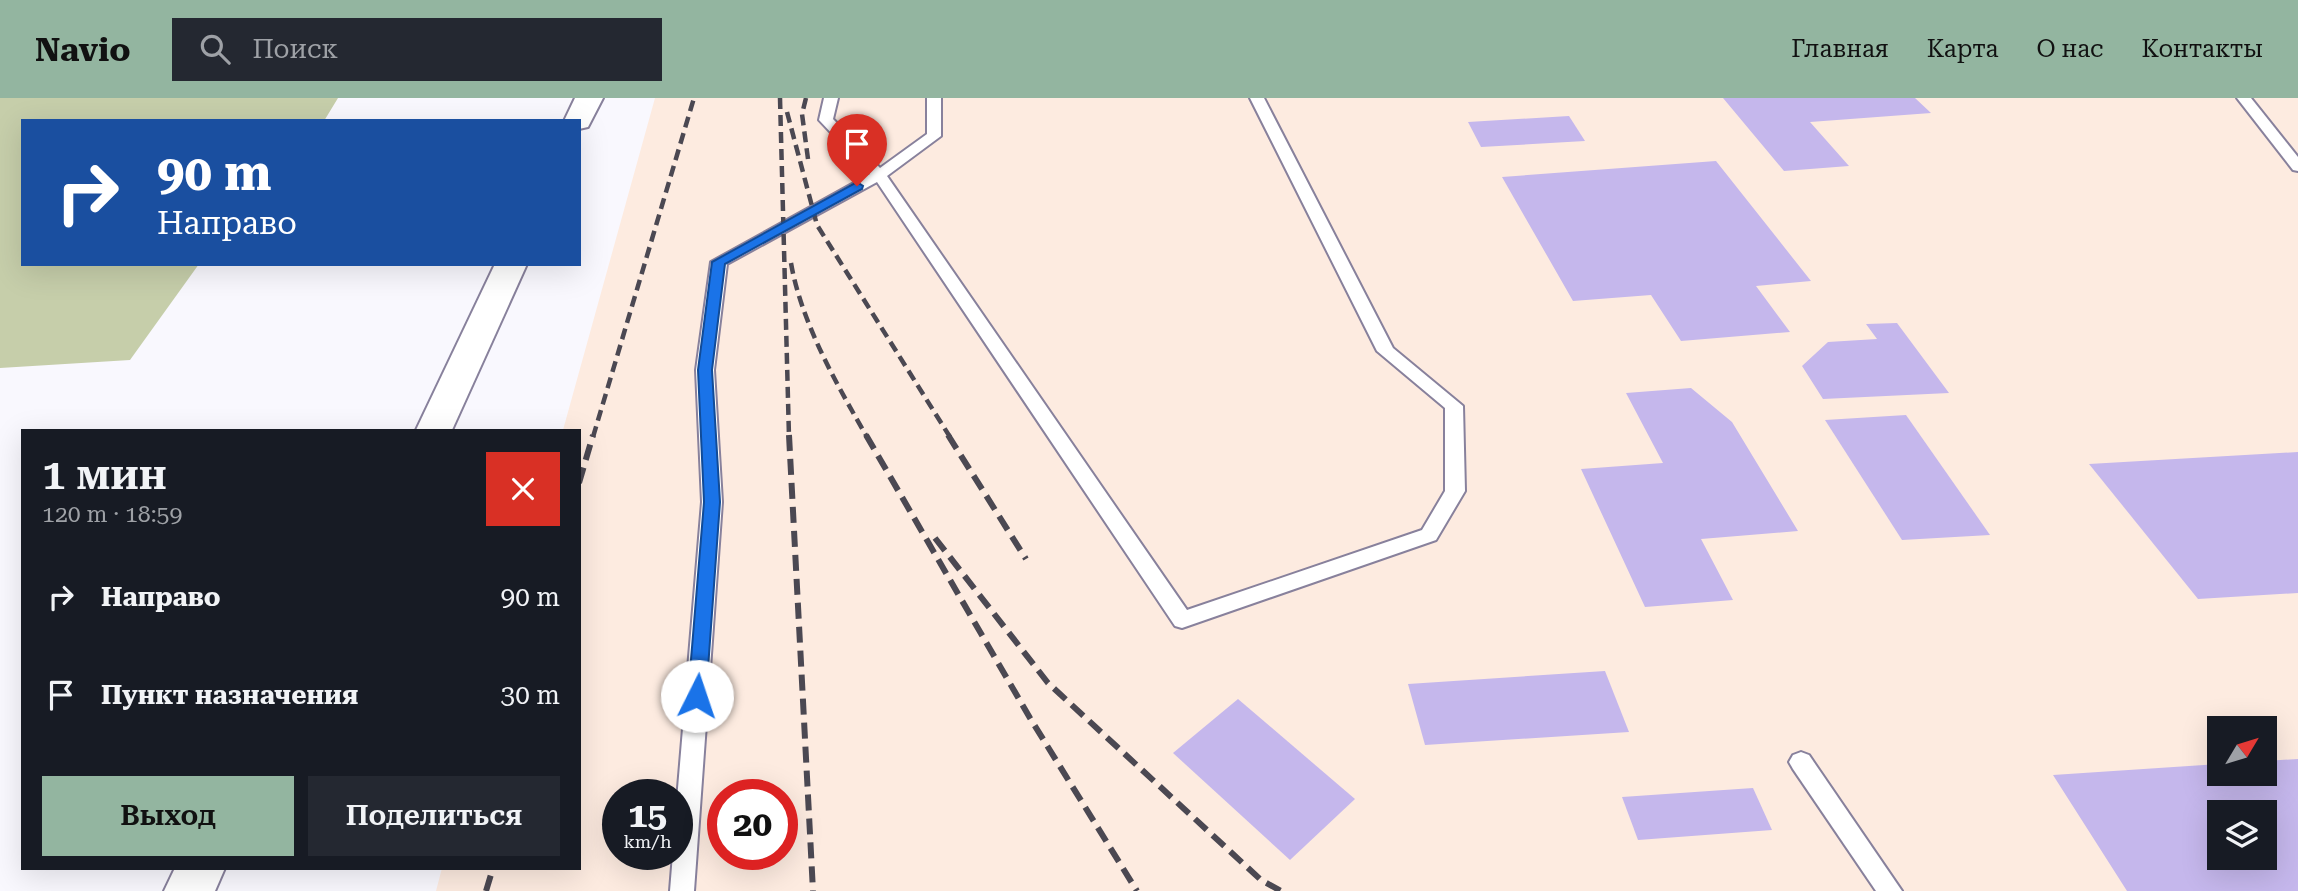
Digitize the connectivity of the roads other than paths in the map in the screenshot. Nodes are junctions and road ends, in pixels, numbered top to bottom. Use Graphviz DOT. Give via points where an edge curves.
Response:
graph roads {
  1 [pos="589,98"];
  2 [pos="831,98"];
  3 [pos="934,98"];
  4 [pos="1257,98"];
  5 [pos="2244,98"];
  6 [pos="579,119"];
  7 [pos="2298,167"];
  8 [pos="878,175"];
  9 [pos="510,266"];
  10 [pos="433,429"];
  11 [pos="1801,762"];
  12 [pos="200,870"];
  13 [pos="189,891"];
  14 [pos="682,891"];
  15 [pos="1890,891"];
  1 -- 6 [label="street"];
  2 -- 8 [label="lane" via="826,120"];
  3 -- 8 [label="lane" via="934,136"];
  4 -- 8 [label="lane" via="1386,351 1454,406 1455,491 1429,535 1182,620"];
  5 -- 7 [label="lane"];
  8 -- 14 [label="lane" via="719,262 705,370 712,502"];
  9 -- 10 [label="street"];
  11 -- 15 [label="lane"];
  12 -- 13 [label="street"];
}
